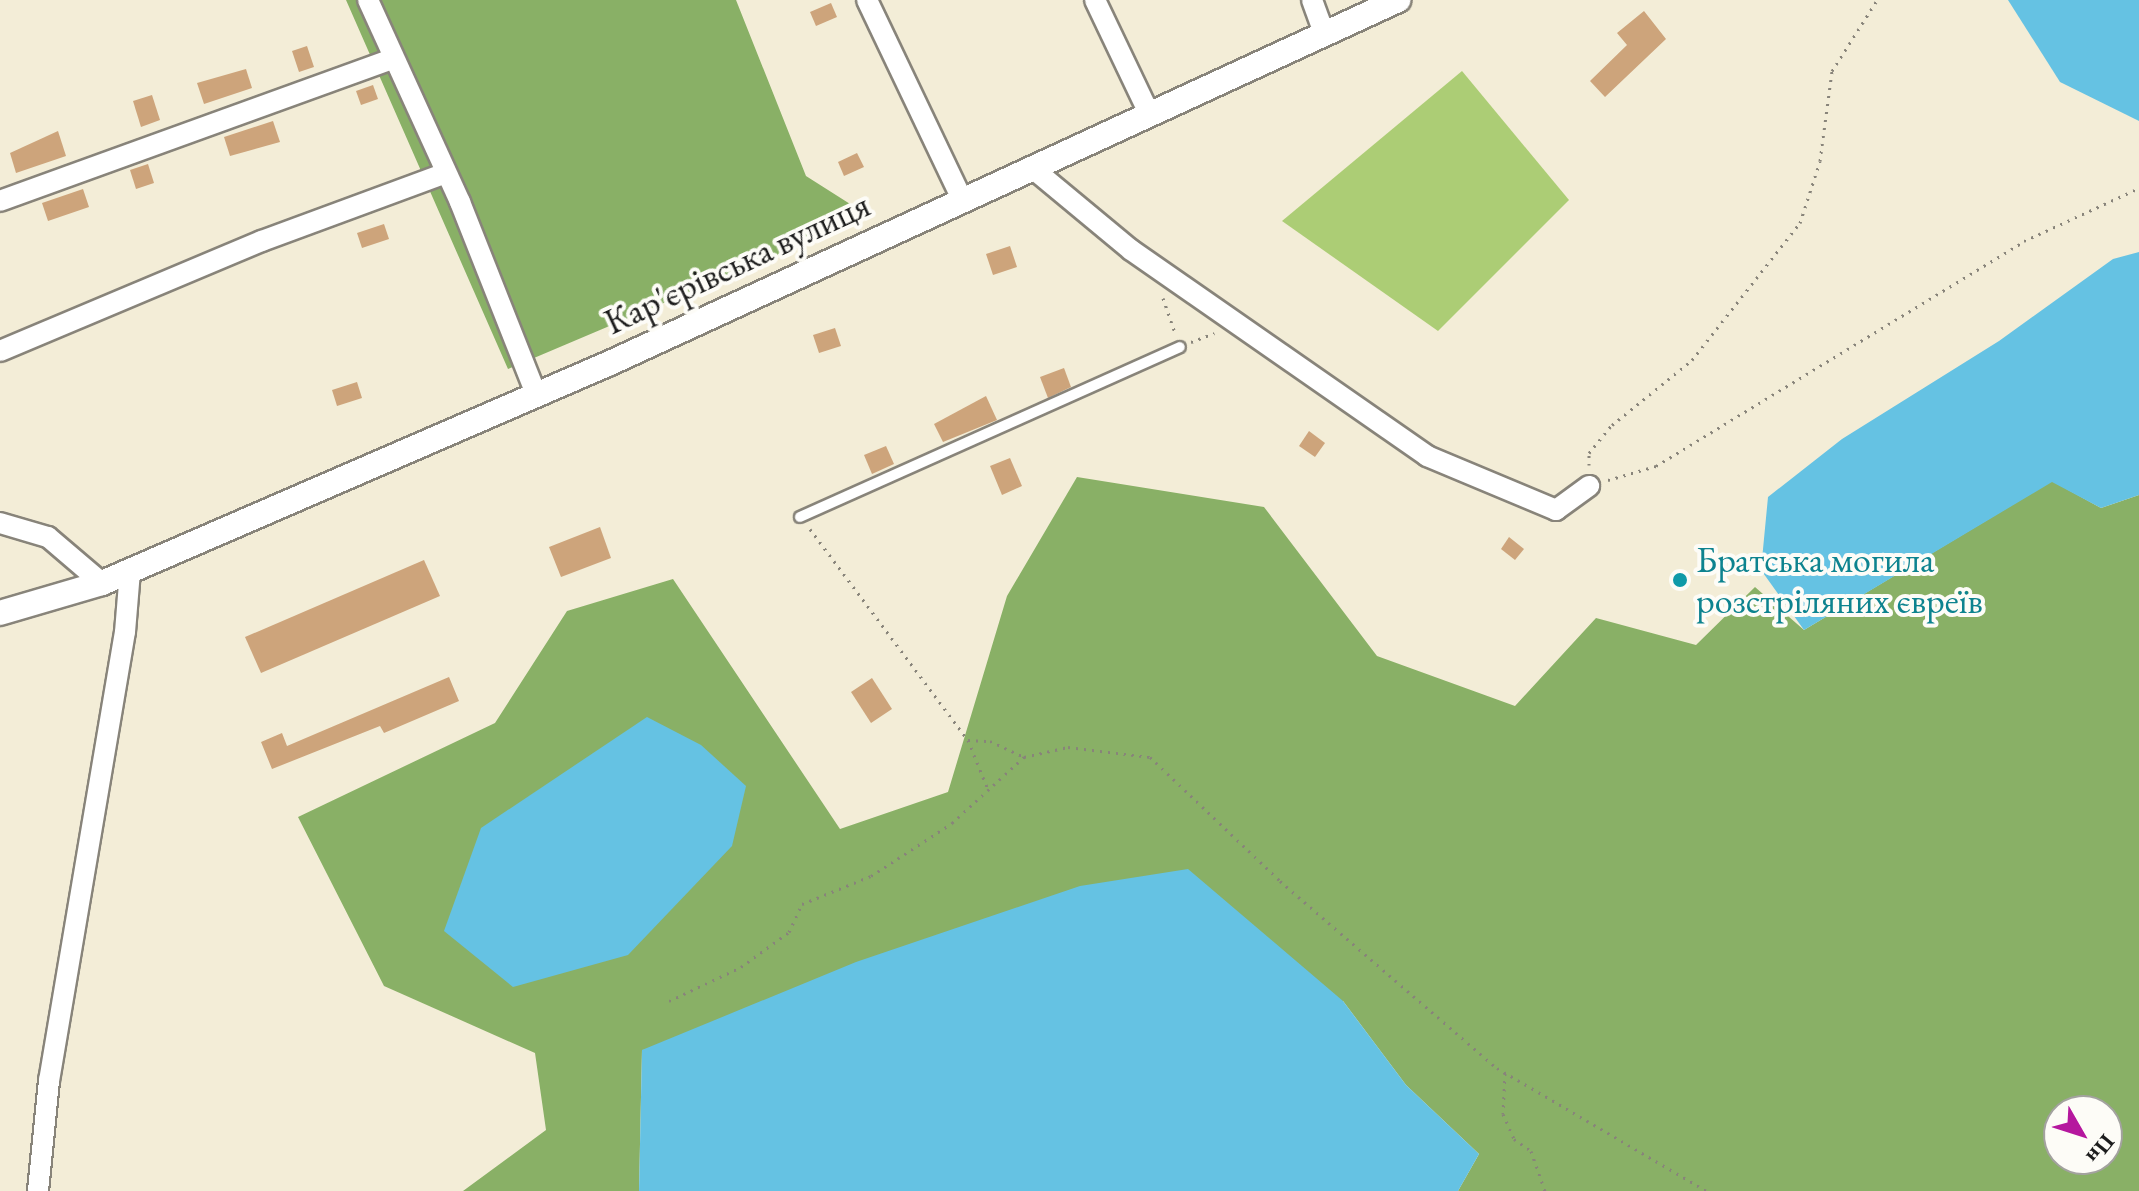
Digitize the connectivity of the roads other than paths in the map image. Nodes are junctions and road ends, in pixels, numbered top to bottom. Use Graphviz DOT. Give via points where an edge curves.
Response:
graph roads {
  1 [pos="368,0"];
  2 [pos="867,0"];
  3 [pos="1095,0"];
  4 [pos="1312,0"];
  5 [pos="1398,0"];
  6 [pos="1324,33"];
  7 [pos="392,59"];
  8 [pos="1149,113"];
  9 [pos="1031,167"];
  10 [pos="446,173"];
  11 [pos="962,199"];
  12 [pos="0,201"];
  13 [pos="1180,347"];
  14 [pos="0,351"];
  15 [pos="536,394"];
  16 [pos="1589,486"];
  17 [pos="800,517"];
  18 [pos="0,523"];
  19 [pos="130,571"];
  20 [pos="102,583"];
  21 [pos="0,613"];
  22 [pos="38,1191"];
  1 -- 7 [label="street"];
  2 -- 11 [label="street"];
  3 -- 8 [label="street"];
  4 -- 6 [label="street"];
  5 -- 6 [label="street, Кар'єрівська вулиця"];
  6 -- 8 [label="street, Кар'єрівська вулиця"];
  7 -- 10 [label="street"];
  7 -- 12 [label="street"];
  8 -- 9 [label="street, Кар'єрівська вулиця"];
  9 -- 11 [label="street, Кар'єрівська вулиця"];
  9 -- 16 [label="street" via="1151,264 1427,456 1556,510"];
  10 -- 14 [label="street" via="262,241"];
  10 -- 15 [label="street"];
  11 -- 15 [label="street, Кар'єрівська вулиця"];
  13 -- 17 [label="lane"];
  15 -- 19 [label="street, Кар'єрівська вулиця"];
  18 -- 20 [label="street" via="48,537"];
  19 -- 20 [label="street, Кар'єрівська вулиця"];
  19 -- 22 [label="street" via="125,632 49,1081"];
  20 -- 21 [label="street, Кар'єрівська вулиця"];
}
